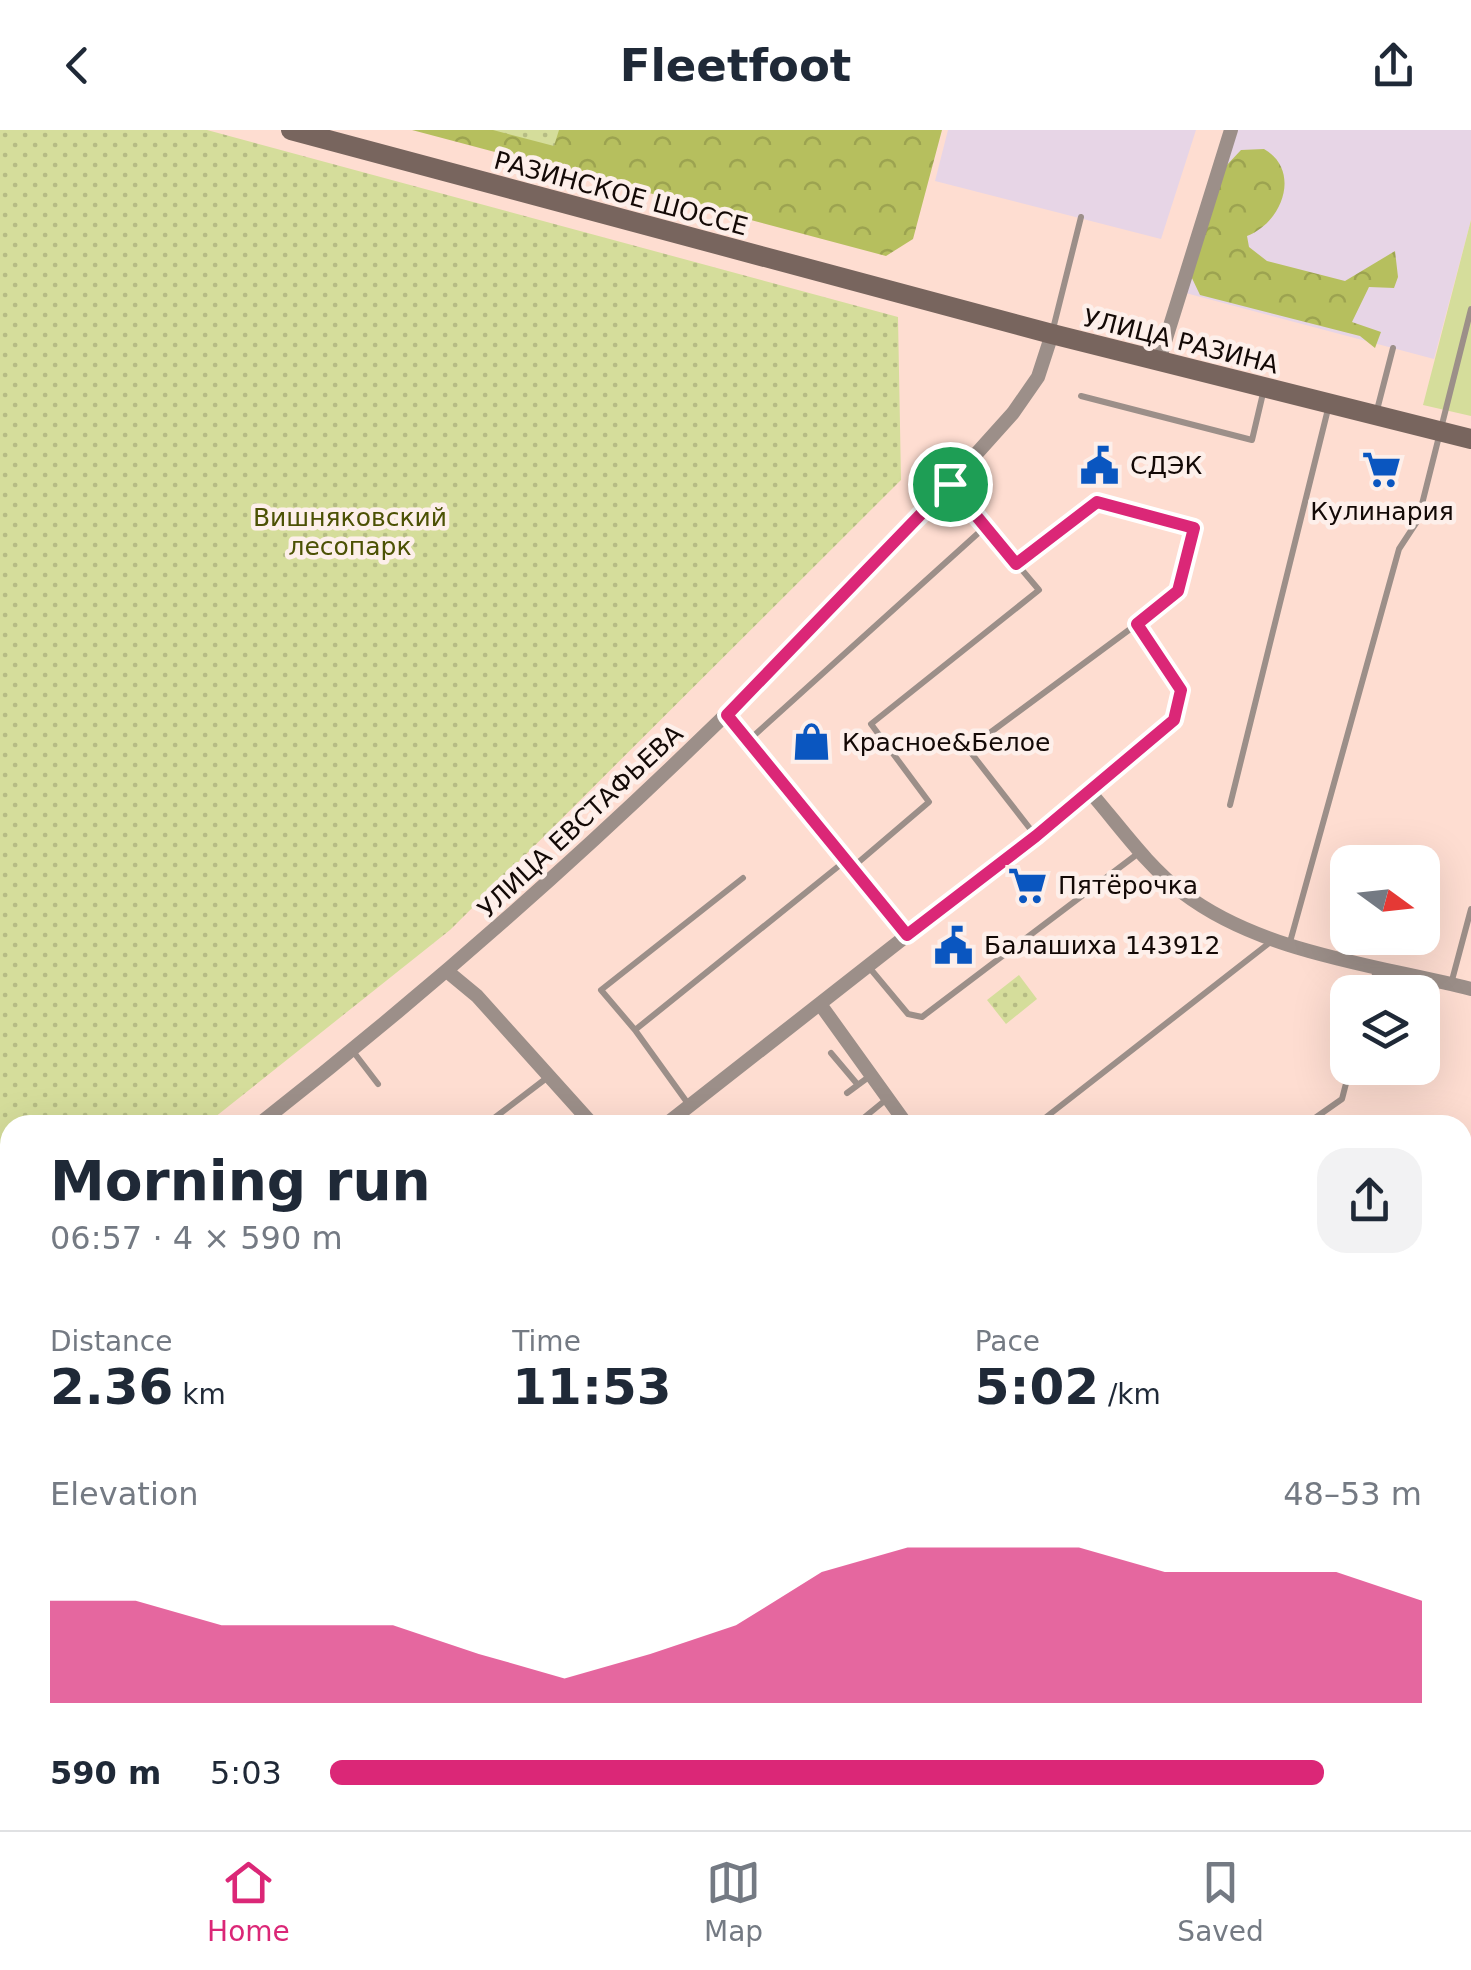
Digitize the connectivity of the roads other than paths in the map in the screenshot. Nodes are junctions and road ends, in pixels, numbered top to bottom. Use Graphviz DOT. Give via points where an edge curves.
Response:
graph roads {
  1 [pos="291,130"];
  2 [pos="1230,130"];
  3 [pos="1082,218"];
  4 [pos="880,288"];
  5 [pos="1471,309"];
  6 [pos="1052,334"];
  7 [pos="1393,348"];
  8 [pos="1159,361"];
  9 [pos="1265,388"];
  10 [pos="1081,396"];
  11 [pos="1330,404"];
  12 [pos="1376,415"];
  13 [pos="1440,431"];
  14 [pos="1471,438"];
  15 [pos="950,484"];
  16 [pos="985,528"];
  17 [pos="1016,564"];
  18 [pos="1137,624"];
  19 [pos="727,715"];
  20 [pos="748,740"];
  21 [pos="1090,792"];
  22 [pos="1230,805"];
  23 [pos="1036,836"];
  24 [pos="1141,851"];
  25 [pos="849,864"];
  26 [pos="743,878"];
  27 [pos="1470,913"];
  28 [pos="907,935"];
  29 [pos="1274,939"];
  30 [pos="1290,944"];
  31 [pos="868,966"];
  32 [pos="1377,966"];
  33 [pos="448,972"];
  34 [pos="1375,975"];
  35 [pos="1451,984"];
  36 [pos="1471,988"];
  37 [pos="820,1004"];
  38 [pos="635,1030"];
  39 [pos="352,1050"];
  40 [pos="831,1053"];
  41 [pos="871,1075"];
  42 [pos="550,1076"];
  43 [pos="378,1084"];
  44 [pos="858,1085"];
  45 [pos="1346,1085"];
  46 [pos="847,1093"];
  47 [pos="888,1098"];
  48 [pos="690,1106"];
  49 [pos="271,1115"];
  50 [pos="498,1115"];
  51 [pos="584,1115"];
  52 [pos="678,1115"];
  53 [pos="867,1115"];
  54 [pos="900,1115"];
  55 [pos="1049,1115"];
  56 [pos="1320,1115"];
  1 -- 4 [label="main road, РАЗИНСКОЕ ШОССЕ"];
  2 -- 8 [label="street"];
  3 -- 6 [label="lane"];
  4 -- 6 [label="main road, УЛИЦА РАЗИНА"];
  5 -- 13 [label="lane"];
  6 -- 8 [label="main road, УЛИЦА РАЗИНА"];
  6 -- 15 [label="street, УЛИЦА ЕВСТАФЬЕВА" via="1032,389"];
  7 -- 12 [label="lane"];
  8 -- 9 [label="main road, УЛИЦА РАЗИНА"];
  9 -- 10 [label="lane" via="1252,440"];
  9 -- 11 [label="main road, УЛИЦА РАЗИНА"];
  11 -- 12 [label="main road, УЛИЦА РАЗИНА"];
  11 -- 22 [label="lane"];
  12 -- 13 [label="main road, УЛИЦА РАЗИНА"];
  13 -- 14 [label="main road, УЛИЦА РАЗИНА"];
  13 -- 30 [label="lane"];
  15 -- 16 [label="lane"];
  15 -- 19 [label="street, УЛИЦА ЕВСТАФЬЕВА"];
  16 -- 17 [label="lane"];
  16 -- 20 [label="lane"];
  17 -- 18 [label="lane" via="1097,502 1194,528 1178,591"];
  17 -- 25 [label="lane" via="1038,590 871,724 929,802"];
  18 -- 21 [label="lane" via="1181,690 1174,720"];
  18 -- 23 [label="lane" via="968,749"];
  19 -- 20 [label="street"];
  19 -- 33 [label="street, УЛИЦА ЕВСТАФЬЕВА"];
  20 -- 25 [label="street"];
  21 -- 23 [label="street"];
  21 -- 24 [label="street"];
  23 -- 28 [label="street"];
  24 -- 29 [label="street" via="1217,917"];
  24 -- 31 [label="lane" via="922,1017 908,1014"];
  25 -- 28 [label="street"];
  25 -- 38 [label="lane"];
  26 -- 38 [label="lane" via="601,990"];
  27 -- 35 [label="lane"];
  28 -- 31 [label="street"];
  29 -- 30 [label="street"];
  29 -- 55 [label="lane"];
  30 -- 32 [label="street"];
  31 -- 37 [label="street"];
  32 -- 34 [label="lane"];
  32 -- 35 [label="street"];
  33 -- 39 [label="street, УЛИЦА ЕВСТАФЬЕВА"];
  33 -- 42 [label="street"];
  35 -- 36 [label="street"];
  37 -- 41 [label="street"];
  37 -- 48 [label="street"];
  38 -- 48 [label="lane"];
  39 -- 43 [label="lane"];
  39 -- 49 [label="street, УЛИЦА ЕВСТАФЬЕВА"];
  40 -- 44 [label="lane"];
  41 -- 44 [label="lane"];
  41 -- 47 [label="street"];
  42 -- 50 [label="lane"];
  42 -- 51 [label="street"];
  44 -- 46 [label="lane"];
  45 -- 56 [label="lane" via="1342,1099"];
  47 -- 53 [label="lane"];
  47 -- 54 [label="street"];
  48 -- 52 [label="street"];
}
